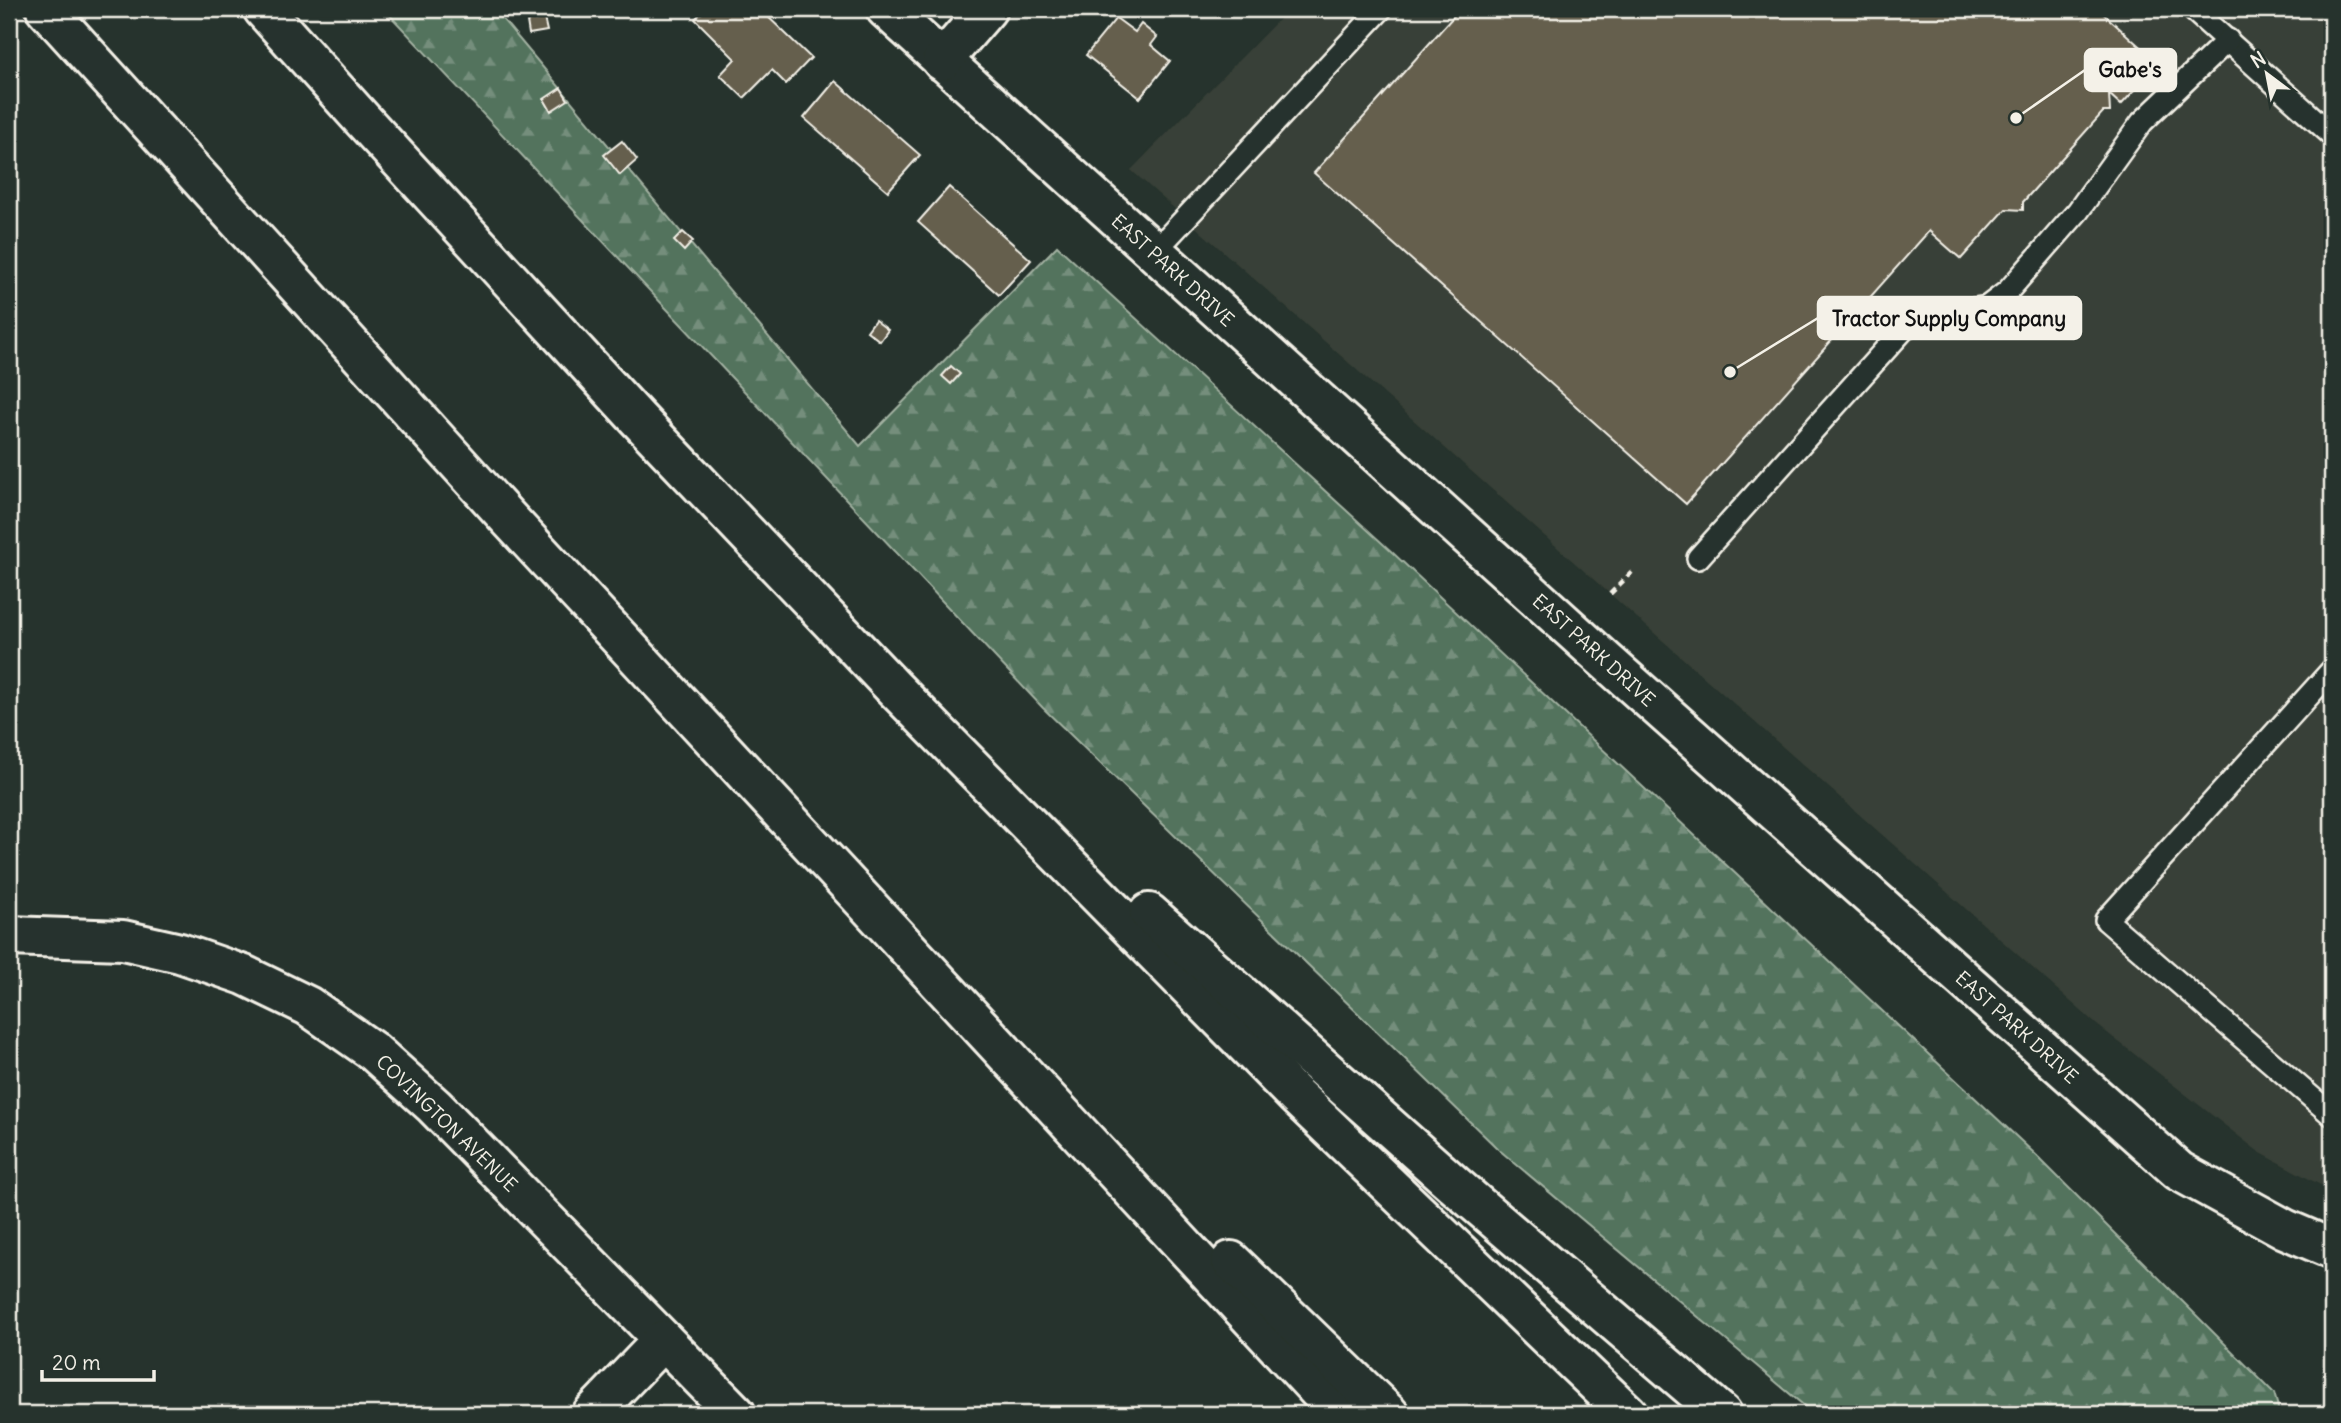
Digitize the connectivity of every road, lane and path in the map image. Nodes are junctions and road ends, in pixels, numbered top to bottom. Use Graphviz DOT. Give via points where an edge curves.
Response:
graph roads {
  1 [pos="46,9"];
  2 [pos="263,9"];
  3 [pos="886,9"];
  4 [pos="987,9"];
  5 [pos="1381,9"];
  6 [pos="2193,9"];
  7 [pos="2228,40"];
  8 [pos="942,61"];
  9 [pos="2332,135"];
  10 [pos="1153,253"];
  11 [pos="1698,558"];
  12 [pos="1634,570"];
  13 [pos="1610,594"];
  14 [pos="2332,670"];
  15 [pos="894,688"];
  16 [pos="767,796"];
  17 [pos="9,936"];
  18 [pos="2332,1115"];
  19 [pos="2332,1249"];
  20 [pos="663,1340"];
  21 [pos="592,1414"];
  22 [pos="736,1414"];
  23 [pos="1340,1414"];
  24 [pos="1389,1414"];
  25 [pos="1628,1414"];
  26 [pos="1722,1414"];
  1 -- 16 [label="main road"];
  2 -- 15 [label="main road" via="638,419"];
  3 -- 8 [label="main road, EAST PARK DRIVE"];
  4 -- 8 [label="main road"];
  5 -- 10 [label="lane"];
  6 -- 7 [label="lane"];
  7 -- 9 [label="lane"];
  7 -- 11 [label="lane" via="2141,122 2078,211 2008,291 1987,307 1913,319"];
  8 -- 10 [label="main road, EAST PARK DRIVE"];
  10 -- 19 [label="main road, EAST PARK DRIVE" via="2179,1171"];
  12 -- 13 [label="path"];
  14 -- 18 [label="lane" via="2106,920"];
  15 -- 25 [label="main road" via="1295,1095"];
  15 -- 26 [label="main road" via="1457,1187"];
  16 -- 23 [label="main road"];
  16 -- 24 [label="main road"];
  17 -- 20 [label="main road, COVINGTON AVENUE" via="124,940 168,950 244,975 308,1006 374,1052 435,1106"];
  20 -- 21 [label="main road"];
  20 -- 22 [label="main road, COVINGTON AVENUE"];
}
